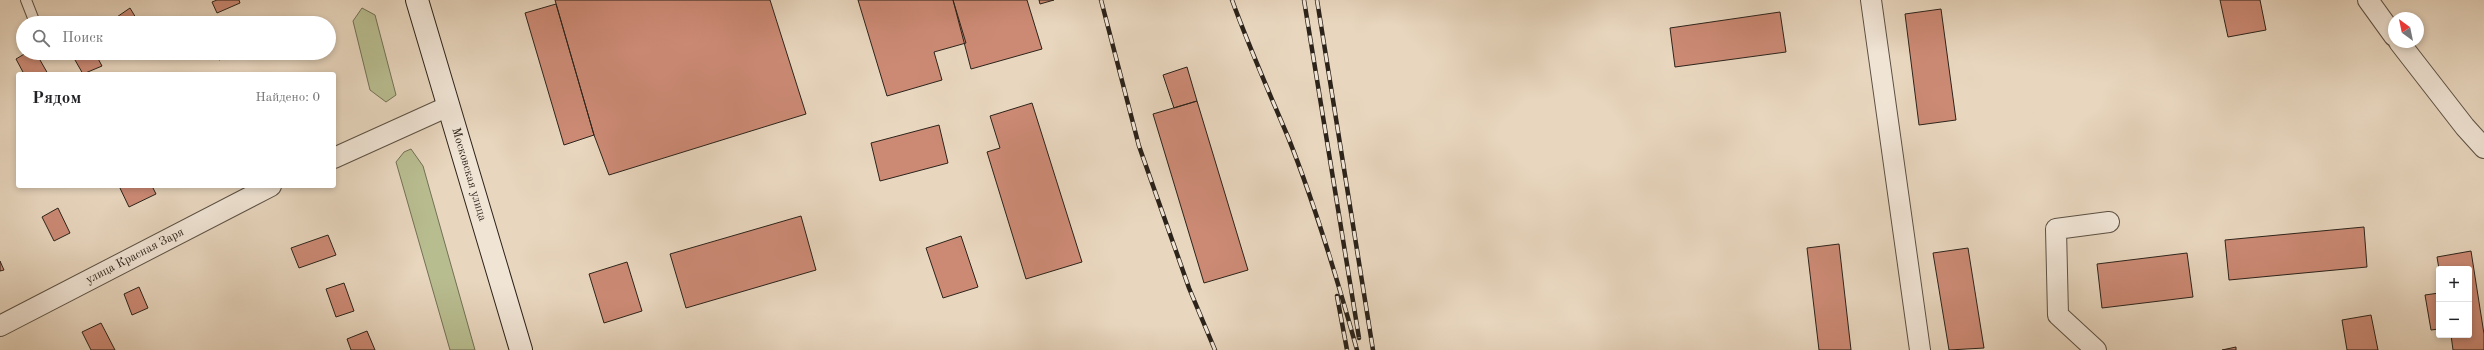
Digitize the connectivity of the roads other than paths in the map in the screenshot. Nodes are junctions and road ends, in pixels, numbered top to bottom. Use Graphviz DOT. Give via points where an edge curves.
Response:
graph roads {
  1 [pos="26,0"];
  2 [pos="417,0"];
  3 [pos="1871,0"];
  4 [pos="2368,0"];
  5 [pos="32,16"];
  6 [pos="2388,28"];
  7 [pos="2404,48"];
  8 [pos="449,106"];
  9 [pos="2484,148"];
  10 [pos="336,157"];
  11 [pos="267,188"];
  12 [pos="2109,222"];
  13 [pos="0,326"];
  14 [pos="521,350"];
  15 [pos="1920,350"];
  16 [pos="2096,350"];
  1 -- 5 [label="lane"];
  2 -- 8 [label="main road, Московская улица"];
  3 -- 15 [label="street"];
  4 -- 6 [label="street"];
  7 -- 9 [label="street"];
  8 -- 10 [label="street"];
  8 -- 14 [label="main road, Московская улица"];
  11 -- 13 [label="street, улица Красная Заря"];
  12 -- 16 [label="street" via="2056,229 2058,315"];
}
